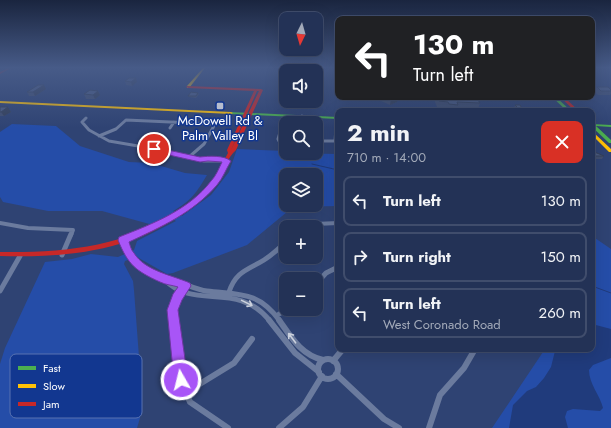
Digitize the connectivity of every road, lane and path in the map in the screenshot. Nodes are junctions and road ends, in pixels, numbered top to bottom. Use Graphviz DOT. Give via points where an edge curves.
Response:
graph roads {
  1 [pos="211,88"];
  2 [pos="0,99"];
  3 [pos="557,100"];
  4 [pos="565,100"];
  5 [pos="0,102"];
  6 [pos="94,105"];
  7 [pos="566,108"];
  8 [pos="574,108"];
  9 [pos="249,112"];
  10 [pos="335,114"];
  11 [pos="302,116"];
  12 [pos="323,117"];
  13 [pos="86,118"];
  14 [pos="335,118"];
  15 [pos="174,122"];
  16 [pos="611,126"];
  17 [pos="170,128"];
  18 [pos="595,128"];
  19 [pos="595,128"];
  20 [pos="595,130"];
  21 [pos="611,130"];
  22 [pos="595,131"];
  23 [pos="99,136"];
  24 [pos="323,141"];
  25 [pos="335,141"];
  26 [pos="611,142"];
  27 [pos="611,151"];
  28 [pos="189,157"];
  29 [pos="227,161"];
  30 [pos="0,223"];
  31 [pos="335,223"];
  32 [pos="323,224"];
  33 [pos="123,240"];
  34 [pos="279,248"];
  35 [pos="0,254"];
  36 [pos="62,255"];
  37 [pos="20,256"];
  38 [pos="335,268"];
  39 [pos="323,276"];
  40 [pos="1,288"];
  41 [pos="184,288"];
  42 [pos="229,292"];
  43 [pos="279,314"];
  44 [pos="276,316"];
  45 [pos="252,339"];
  46 [pos="340,352"];
  47 [pos="473,352"];
  48 [pos="323,360"];
  49 [pos="333,361"];
  50 [pos="321,374"];
  51 [pos="336,374"];
  52 [pos="185,394"];
  53 [pos="228,428"];
  54 [pos="279,428"];
  55 [pos="399,428"];
  56 [pos="429,428"];
  1 -- 9 [label="main road" via="259,90"];
  2 -- 6 [label="main road"];
  3 -- 7 [label="main road"];
  4 -- 8 [label="main road"];
  5 -- 6 [label="main road"];
  6 -- 9 [label="main road"];
  9 -- 10 [label="main road"];
  9 -- 11 [label="main road"];
  9 -- 29 [label="main road"];
  12 -- 14 [label="main road"];
  13 -- 23 [label="street" via="82,122 84,126"];
  15 -- 17 [label="street"];
  15 -- 23 [label="street" via="126,120 116,129"];
  15 -- 28 [label="street" via="215,124 204,144"];
  16 -- 18 [label="main road"];
  19 -- 21 [label="main road"];
  20 -- 26 [label="main road"];
  22 -- 27 [label="main road"];
  23 -- 28 [label="street" via="126,145"];
  24 -- 25 [label="street"];
  28 -- 29 [label="street"];
  29 -- 33 [label="main road" via="210,188 195,202 171,218"];
  30 -- 36 [label="street" via="28,228 73,230"];
  31 -- 32 [label="street"];
  33 -- 36 [label="main road"];
  33 -- 41 [label="street" via="130,256 140,266 164,279 171,279"];
  34 -- 42 [label="street" via="265,260 238,275"];
  35 -- 37 [label="main road"];
  36 -- 37 [label="main road"];
  37 -- 40 [label="street"];
  38 -- 39 [label="street"];
  41 -- 42 [label="street"];
  41 -- 50 [label="street, one-way" via="208,297 234,298 254,306 273,323 295,354"];
  41 -- 52 [label="street" via="174,304 173,319"];
  42 -- 44 [label="street" via="243,294 256,300"];
  43 -- 44 [label="street"];
  48 -- 44 [label="street, one-way" via="311,357 304,351"];
  45 -- 52 [label="street" via="234,363"];
  46 -- 49 [label="street"];
  47 -- 56 [label="street" via="464,368 440,395"];
  48 -- 49 [label="street"];
  48 -- 50 [label="street" via="318,366"];
  49 -- 51 [label="street" via="337,368"];
  50 -- 51 [label="street" via="331,378"];
  50 -- 54 [label="street" via="303,406"];
  51 -- 55 [label="street" via="384,419"];
  52 -- 53 [label="street" via="197,409"];
}
